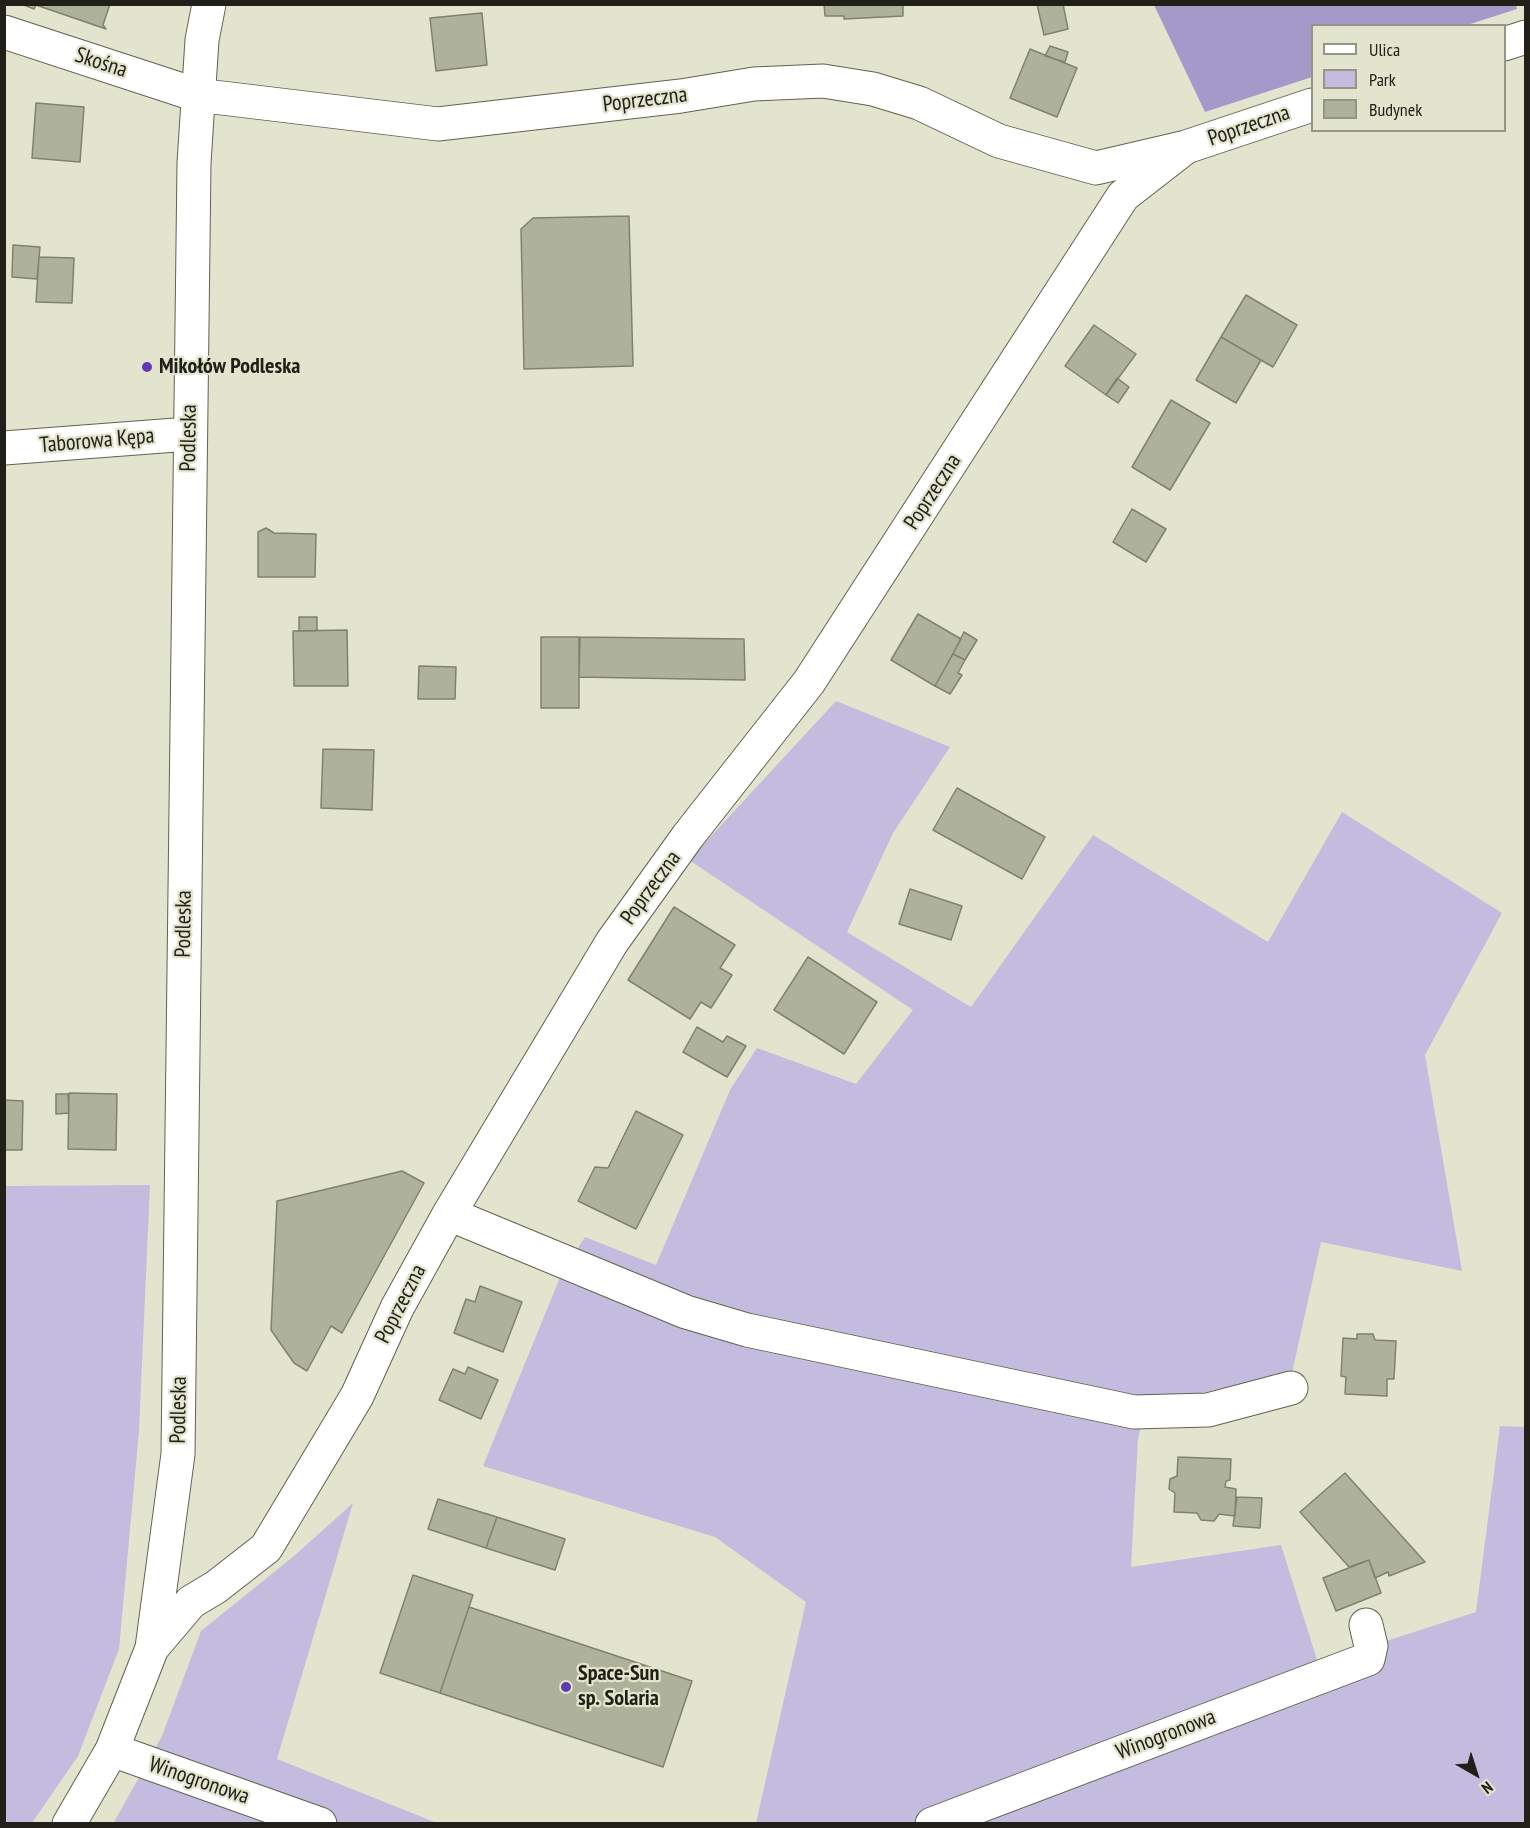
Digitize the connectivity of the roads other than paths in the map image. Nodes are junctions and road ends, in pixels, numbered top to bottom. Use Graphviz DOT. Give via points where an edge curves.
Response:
graph roads {
  1 [pos="209,4"];
  2 [pos="4,32"];
  3 [pos="1526,37"];
  4 [pos="1506,43"];
  5 [pos="197,95"];
  6 [pos="1311,105"];
  7 [pos="1186,147"];
  8 [pos="189,434"];
  9 [pos="4,448"];
  10 [pos="449,1214"];
  11 [pos="1291,1388"];
  12 [pos="1366,1625"];
  13 [pos="152,1648"];
  14 [pos="112,1750"];
  15 [pos="69,1824"];
  16 [pos="320,1824"];
  17 [pos="932,1824"];
  1 -- 5 [label="street, Podleska"];
  2 -- 5 [label="street, Skośna"];
  3 -- 4 [label="street"];
  5 -- 7 [label="street, Poprzeczna" via="438,124 754,84 823,81 873,89 919,103 999,141 1096,168"];
  5 -- 8 [label="street, Podleska"];
  6 -- 7 [label="street, Poprzeczna"];
  7 -- 10 [label="street, Poprzeczna" via="1123,196 809,682 688,836 612,942"];
  8 -- 9 [label="street, Taborowa Kępa"];
  8 -- 13 [label="street, Podleska" via="178,1454"];
  10 -- 11 [label="street" via="686,1312 747,1330 1134,1412 1209,1410"];
  10 -- 13 [label="street, Poprzeczna" via="397,1308 357,1396 266,1548 191,1602"];
  12 -- 17 [label="street, Winogronowa" via="1371,1646 1368,1659"];
  13 -- 14 [label="street, Podleska"];
  14 -- 15 [label="street, Podleska"];
  14 -- 16 [label="street, Winogronowa"];
}
